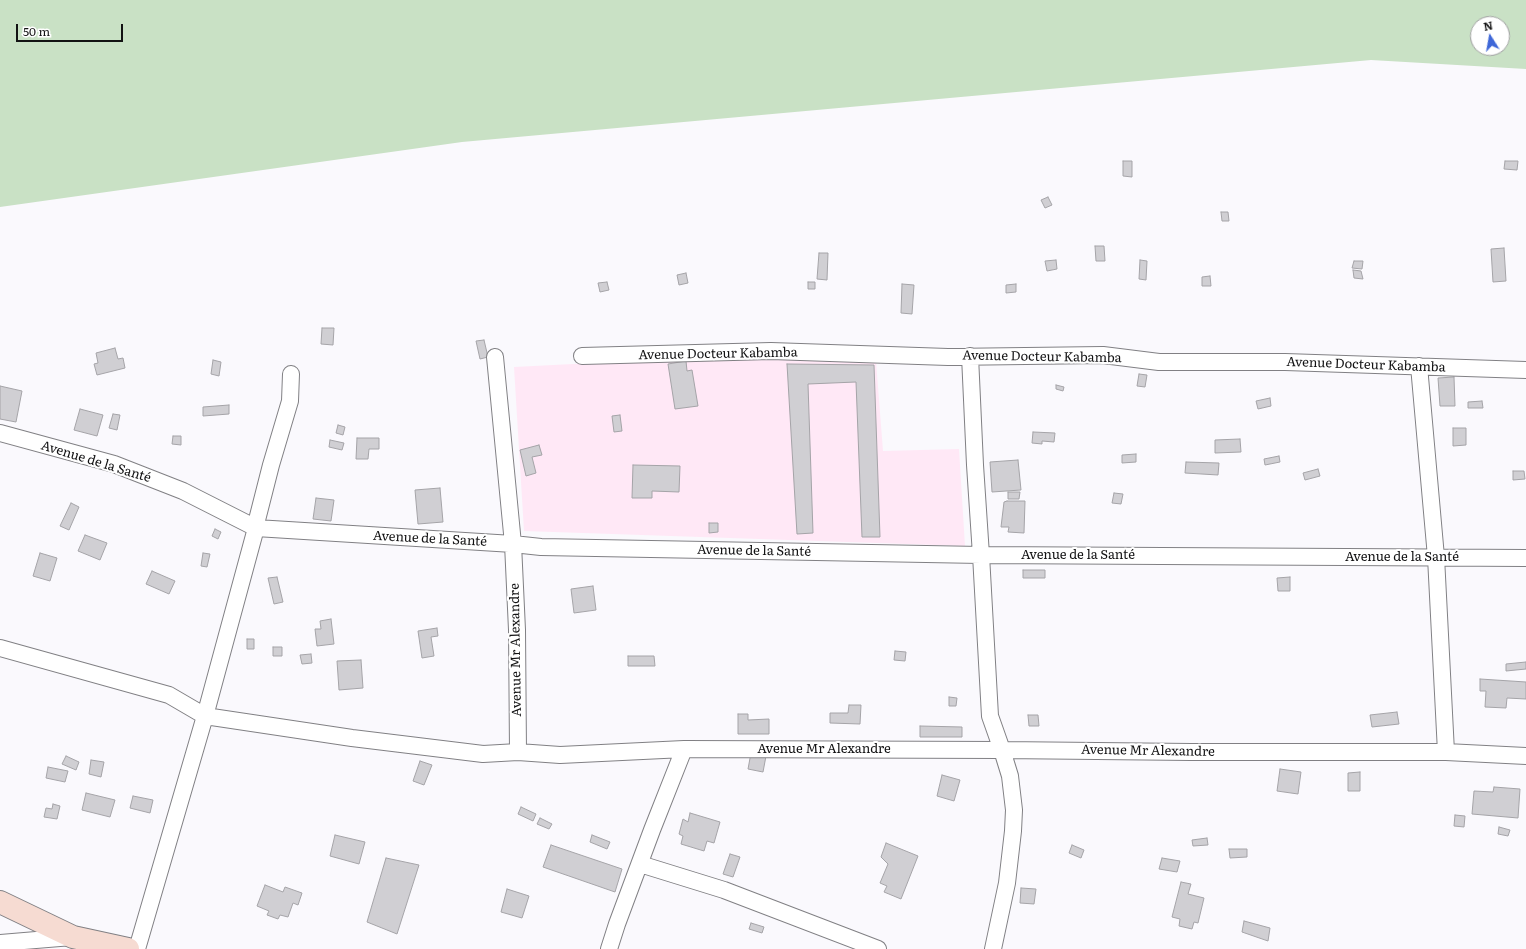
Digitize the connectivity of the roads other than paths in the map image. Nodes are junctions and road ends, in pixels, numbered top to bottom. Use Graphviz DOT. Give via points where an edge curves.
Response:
graph roads {
  1 [pos="582,356"];
  2 [pos="970,356"];
  3 [pos="495,357"];
  4 [pos="1419,366"];
  5 [pos="1526,370"];
  6 [pos="291,374"];
  7 [pos="0,433"];
  8 [pos="256,528"];
  9 [pos="513,544"];
  10 [pos="981,555"];
  11 [pos="1436,557"];
  12 [pos="1526,558"];
  13 [pos="0,648"];
  14 [pos="205,716"];
  15 [pos="684,749"];
  16 [pos="1002,750"];
  17 [pos="518,752"];
  18 [pos="1446,752"];
  19 [pos="1526,756"];
  20 [pos="640,864"];
  21 [pos="0,902"];
  22 [pos="73,937"];
  23 [pos="0,943"];
  24 [pos="128,949"];
  25 [pos="138,949"];
  26 [pos="609,949"];
  27 [pos="878,949"];
  28 [pos="993,949"];
  1 -- 2 [label="street, Avenue Docteur Kabamba" via="771,351"];
  2 -- 4 [label="street, Avenue Docteur Kabamba" via="1103,355 1159,362"];
  2 -- 10 [label="street" via="974,465"];
  3 -- 9 [label="street, Avenue Mr Alexandre"];
  4 -- 5 [label="street, Avenue Docteur Kabamba"];
  4 -- 11 [label="street"];
  6 -- 8 [label="street" via="290,401"];
  7 -- 8 [label="street, Avenue de la Santé" via="114,464 183,491"];
  8 -- 9 [label="street, Avenue de la Santé"];
  8 -- 14 [label="street"];
  9 -- 10 [label="street, Avenue de la Santé" via="541,547"];
  9 -- 17 [label="street, Avenue Mr Alexandre"];
  10 -- 11 [label="street, Avenue de la Santé"];
  10 -- 16 [label="street" via="990,716"];
  11 -- 12 [label="street, Avenue de la Santé"];
  11 -- 18 [label="street"];
  13 -- 14 [label="street" via="169,695"];
  14 -- 17 [label="street" via="427,748 482,754"];
  14 -- 25 [label="street"];
  15 -- 16 [label="street, Avenue Mr Alexandre"];
  15 -- 17 [label="street, Avenue Mr Alexandre" via="560,755"];
  15 -- 20 [label="street"];
  16 -- 18 [label="street, Avenue Mr Alexandre"];
  16 -- 28 [label="street" via="1010,776 1014,810 1007,883"];
  18 -- 19 [label="street, Avenue Mr Alexandre"];
  20 -- 26 [label="street"];
  20 -- 27 [label="street" via="724,890"];
  21 -- 22 [label="main road"];
  22 -- 23 [label="street"];
  22 -- 24 [label="main road"];
}
